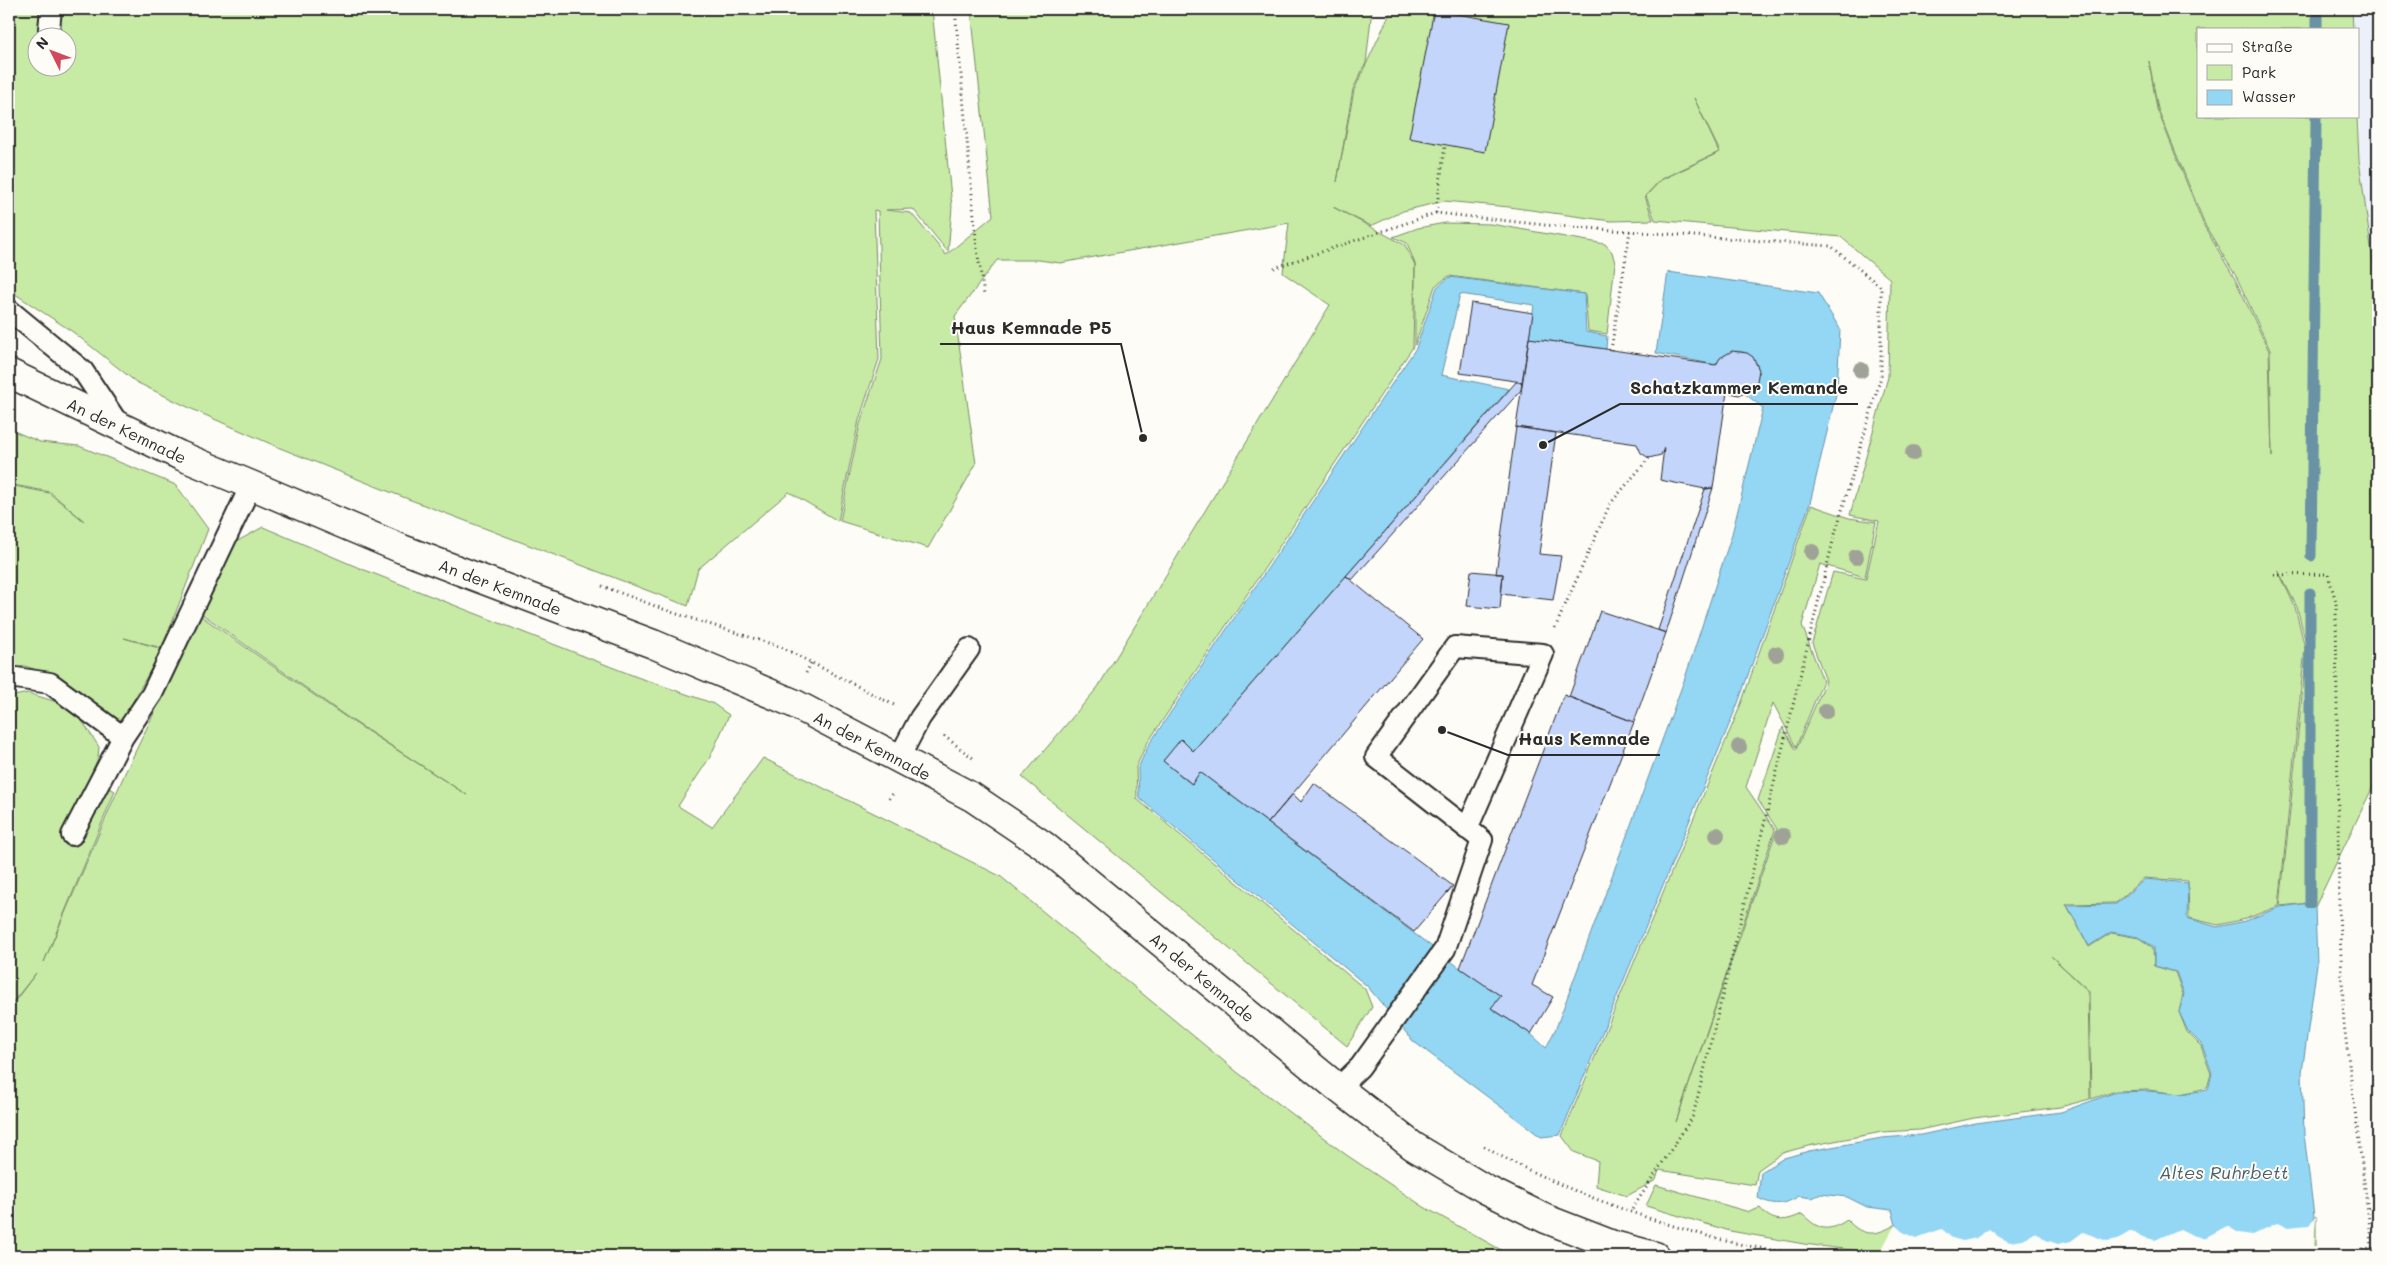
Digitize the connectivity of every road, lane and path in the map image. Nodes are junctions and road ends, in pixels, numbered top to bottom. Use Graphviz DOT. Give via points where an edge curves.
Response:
graph roads {
  1 [pos="51,9"];
  2 [pos="955,9"];
  3 [pos="49,28"];
  4 [pos="1445,145"];
  5 [pos="1436,213"];
  6 [pos="1630,231"];
  7 [pos="1274,268"];
  8 [pos="984,295"];
  9 [pos="9,310"];
  10 [pos="1610,350"];
  11 [pos="9,373"];
  12 [pos="120,427"];
  13 [pos="1649,458"];
  14 [pos="251,485"];
  15 [pos="2274,575"];
  16 [pos="598,585"];
  17 [pos="969,649"];
  18 [pos="1544,654"];
  19 [pos="9,680"];
  20 [pos="920,718"];
  21 [pos="123,737"];
  22 [pos="899,758"];
  23 [pos="974,759"];
  24 [pos="1467,829"];
  25 [pos="72,835"];
  26 [pos="1338,1088"];
  27 [pos="1483,1146"];
  28 [pos="1631,1211"];
  29 [pos="2378,1248"];
  30 [pos="2371,1249"];
  31 [pos="1655,1256"];
  32 [pos="1809,1256"];
  33 [pos="2318,1256"];
  34 [pos="2371,1256"];
  1 -- 3 [label="lane"];
  2 -- 8 [label="path"];
  4 -- 5 [label="path"];
  5 -- 6 [label="path"];
  5 -- 7 [label="path"];
  6 -- 10 [label="path"];
  6 -- 28 [label="path" via="1831,246 1880,287 1881,377 1833,542 1693,1116"];
  9 -- 12 [label="lane" via="83,371"];
  11 -- 12 [label="main road, An der Kemnade"];
  12 -- 14 [label="main road, An der Kemnade"];
  13 -- 18 [label="path" via="1610,504"];
  14 -- 21 [label="lane" via="152,694"];
  14 -- 22 [label="main road, An der Kemnade" via="402,549 744,682 793,703"];
  15 -- 30 [label="path" via="2328,574 2336,602 2339,911 2344,1024"];
  16 -- 20 [label="path" via="781,647"];
  17 -- 20 [label="lane"];
  18 -- 24 [label="lane"];
  18 -- 24 [label="lane" via="1455,647 1376,757"];
  19 -- 21 [label="lane" via="16,678 50,683"];
  20 -- 22 [label="lane"];
  20 -- 23 [label="path"];
  21 -- 25 [label="lane"];
  22 -- 26 [label="main road, An der Kemnade" via="972,796 1043,845"];
  24 -- 26 [label="lane" via="1482,840 1445,949 1360,1067"];
  26 -- 31 [label="main road, An der Kemnade" via="1413,1146 1485,1189 1546,1219 1613,1245"];
  27 -- 28 [label="path" via="1575,1192"];
  28 -- 32 [label="path" via="1727,1241"];
  29 -- 30 [label="path"];
  30 -- 33 [label="path"];
  30 -- 34 [label="path"];
}
